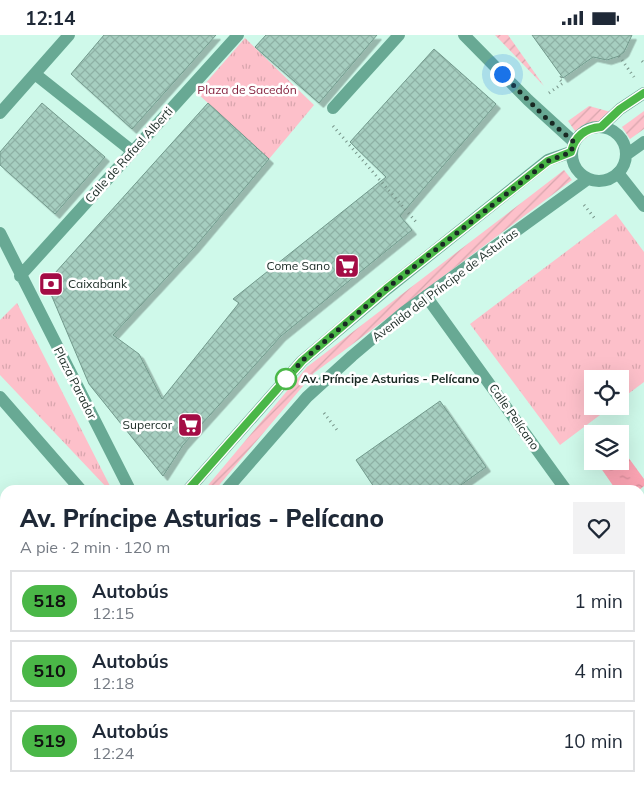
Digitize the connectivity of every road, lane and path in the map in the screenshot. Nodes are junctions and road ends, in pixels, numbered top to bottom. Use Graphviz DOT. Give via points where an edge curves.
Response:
graph roads {
  1 [pos="69,35"];
  2 [pos="238,35"];
  3 [pos="399,35"];
  4 [pos="464,35"];
  5 [pos="619,56"];
  6 [pos="35,74"];
  7 [pos="562,76"];
  8 [pos="634,77"];
  9 [pos="644,93"];
  10 [pos="546,95"];
  11 [pos="334,108"];
  12 [pos="0,113"];
  13 [pos="332,125"];
  14 [pos="601,127"];
  15 [pos="644,142"];
  16 [pos="573,147"];
  17 [pos="132,151"];
  18 [pos="626,155"];
  19 [pos="618,173"];
  20 [pos="588,179"];
  21 [pos="580,200"];
  22 [pos="644,206"];
  23 [pos="596,220"];
  24 [pos="417,223"];
  25 [pos="0,233"];
  26 [pos="20,276"];
  27 [pos="426,296"];
  28 [pos="0,397"];
  29 [pos="324,413"];
  30 [pos="337,430"];
  31 [pos="77,485"];
  32 [pos="127,485"];
  33 [pos="192,485"];
  34 [pos="230,485"];
  35 [pos="562,485"];
  1 -- 6 [label="street"];
  2 -- 17 [label="street, Calle de Rafael Alberti"];
  3 -- 11 [label="street"];
  4 -- 16 [label="street"];
  5 -- 8 [label="path"];
  6 -- 12 [label="street"];
  6 -- 17 [label="street"];
  7 -- 10 [label="path" via="559,79 562,83"];
  9 -- 14 [label="street"];
  13 -- 24 [label="path"];
  14 -- 16 [label="street" via="585,131"];
  14 -- 18 [label="street" via="619,136"];
  15 -- 18 [label="street"];
  16 -- 20 [label="street" via="573,163"];
  16 -- 33 [label="street" via="548,161 386,289 302,361"];
  17 -- 26 [label="street, Calle de Rafael Alberti"];
  18 -- 19 [label="street"];
  19 -- 20 [label="street" via="604,181"];
  19 -- 22 [label="street"];
  20 -- 27 [label="street, Avenida del Príncipe de Asturias"];
  21 -- 23 [label="path"];
  25 -- 26 [label="street, Plaza Parador"];
  26 -- 32 [label="street, Plaza Parador"];
  27 -- 34 [label="street, Avenida del Príncipe de Asturias" via="307,397"];
  27 -- 35 [label="street, Calle Pelícano"];
  28 -- 31 [label="street"];
  29 -- 30 [label="path"];
}
